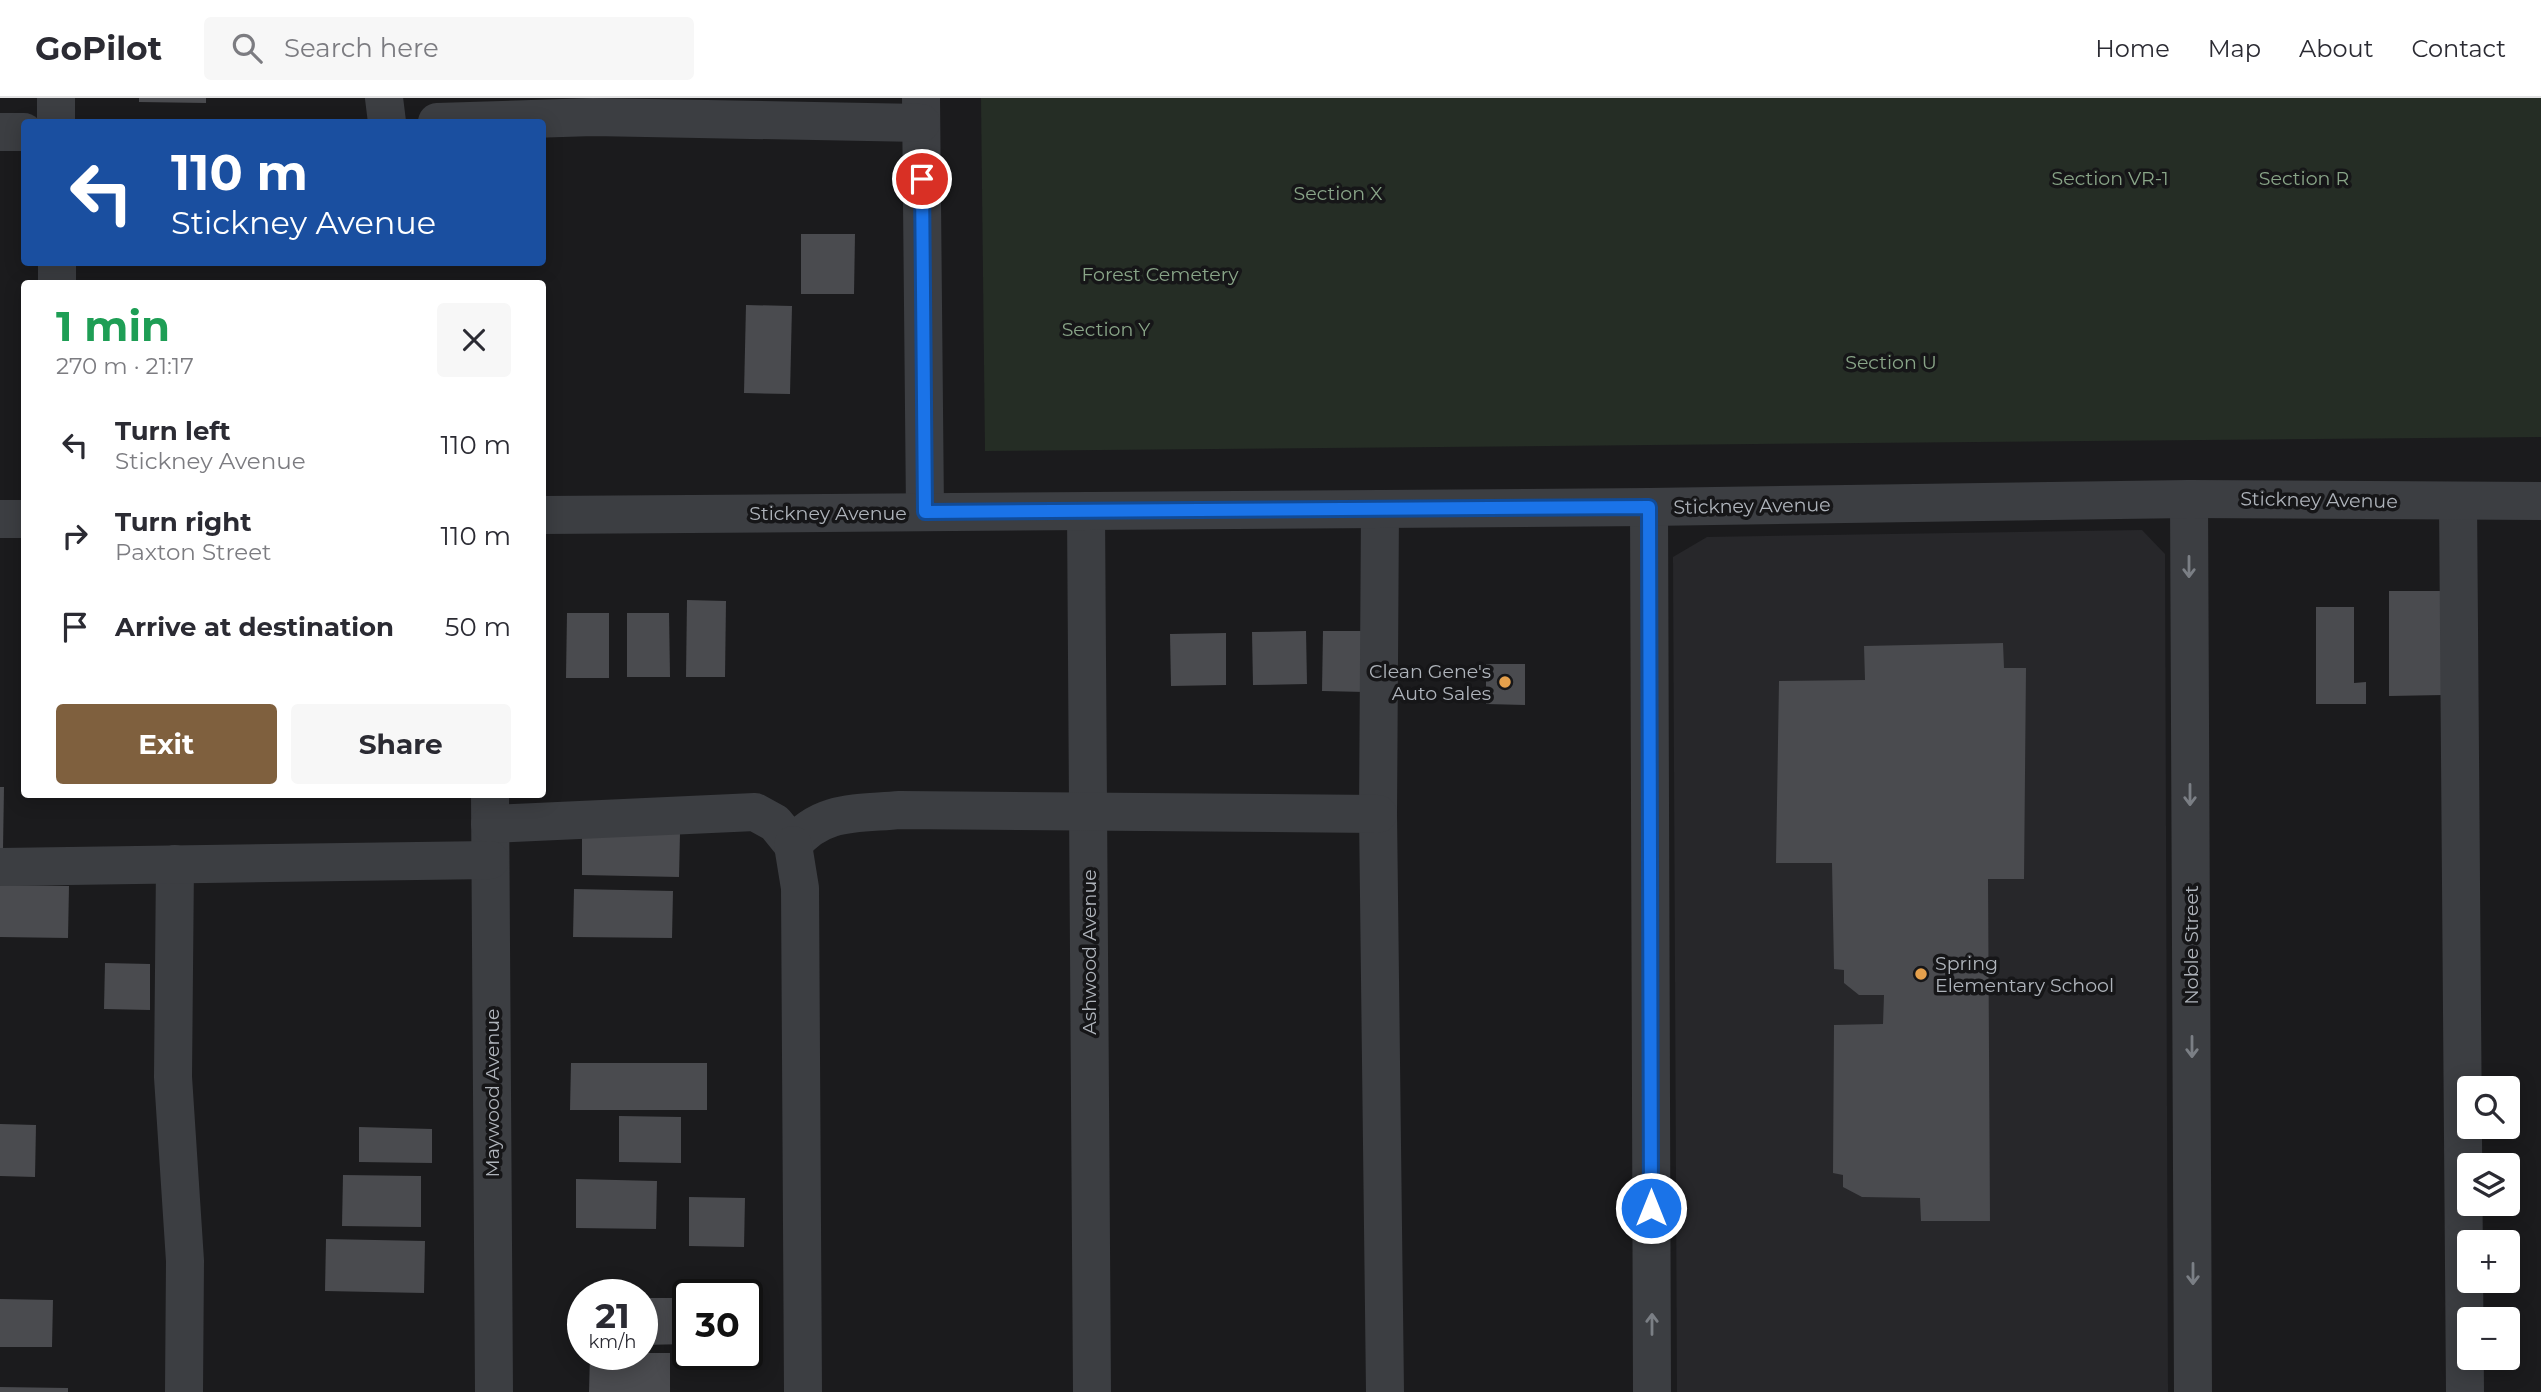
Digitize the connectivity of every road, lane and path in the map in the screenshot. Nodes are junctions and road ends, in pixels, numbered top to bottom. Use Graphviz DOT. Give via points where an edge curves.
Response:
graph roads {
  1 [pos="56,98"];
  2 [pos="384,98"];
  3 [pos="593,107"];
  4 [pos="921,111"];
  5 [pos="56,119"];
  6 [pos="387,119"];
  7 [pos="468,119"];
  8 [pos="0,132"];
  9 [pos="21,132"];
  10 [pos="2189,499"];
  11 [pos="2541,501"];
  12 [pos="2458,502"];
  13 [pos="1649,507"];
  14 [pos="1380,509"];
  15 [pos="1086,511"];
  16 [pos="925,512"];
  17 [pos="546,515"];
  18 [pos="0,519"];
  19 [pos="21,519"];
  20 [pos="1088,814"];
  21 [pos="1378,814"];
  22 [pos="490,826"];
  23 [pos="793,845"];
  24 [pos="175,864"];
  25 [pos="0,867"];
  26 [pos="184,1392"];
  27 [pos="494,1392"];
  28 [pos="803,1392"];
  29 [pos="1092,1392"];
  30 [pos="1385,1392"];
  31 [pos="1652,1392"];
  32 [pos="2193,1392"];
  33 [pos="2465,1392"];
  1 -- 5 [label="street"];
  2 -- 6 [label="street"];
  3 -- 4 [label="street"];
  3 -- 7 [label="street"];
  4 -- 16 [label="street"];
  8 -- 9 [label="street"];
  10 -- 12 [label="street, Stickney Avenue"];
  10 -- 13 [label="street, Stickney Avenue"];
  10 -- 32 [label="street, Noble Street, one-way"];
  11 -- 12 [label="street, Stickney Avenue"];
  12 -- 33 [label="street"];
  13 -- 14 [label="street, Stickney Avenue"];
  31 -- 13 [label="street, one-way"];
  14 -- 15 [label="street, Stickney Avenue"];
  14 -- 21 [label="street"];
  15 -- 16 [label="street, Stickney Avenue"];
  15 -- 20 [label="street, Ashwood Avenue"];
  16 -- 17 [label="street, Stickney Avenue"];
  18 -- 19 [label="street"];
  20 -- 21 [label="street"];
  20 -- 23 [label="street" via="900,810 855,814 827,818 805,829"];
  20 -- 29 [label="street, Ashwood Avenue"];
  21 -- 30 [label="street"];
  22 -- 23 [label="street" via="755,812 775,823"];
  22 -- 24 [label="street"];
  22 -- 27 [label="street, Maywood Avenue"];
  23 -- 28 [label="street" via="800,888"];
  24 -- 25 [label="street"];
  24 -- 26 [label="street" via="173,1077 186,1261"];
}
